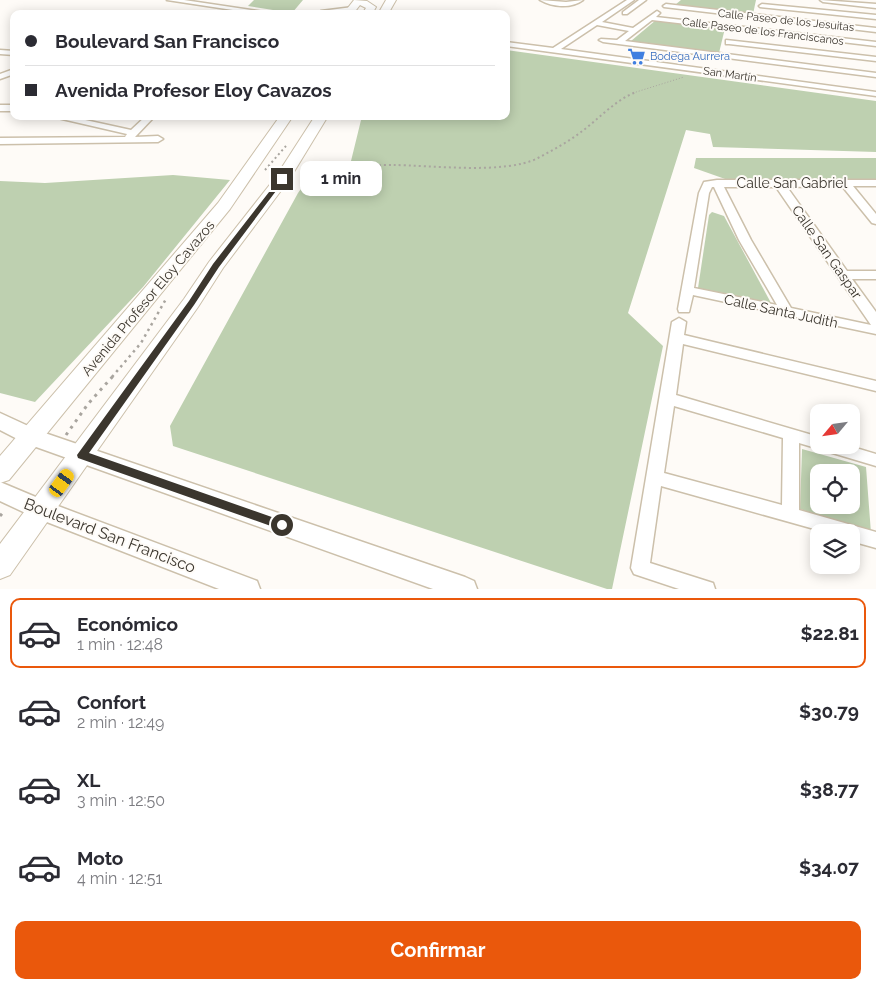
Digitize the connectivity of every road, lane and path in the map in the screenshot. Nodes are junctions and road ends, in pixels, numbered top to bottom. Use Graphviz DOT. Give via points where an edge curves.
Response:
graph roads {
  1 [pos="170,0"];
  2 [pos="543,0"];
  3 [pos="580,0"];
  4 [pos="631,0"];
  5 [pos="643,0"];
  6 [pos="673,0"];
  7 [pos="823,0"];
  8 [pos="762,3"];
  9 [pos="358,6"];
  10 [pos="876,6"];
  11 [pos="662,8"];
  12 [pos="245,10"];
  13 [pos="333,10"];
  14 [pos="369,10"];
  15 [pos="759,16"];
  16 [pos="876,17"];
  17 [pos="650,18"];
  18 [pos="598,22"];
  19 [pos="609,24"];
  20 [pos="731,27"];
  21 [pos="637,29"];
  22 [pos="876,30"];
  23 [pos="587,39"];
  24 [pos="603,40"];
  25 [pos="619,42"];
  26 [pos="730,42"];
  27 [pos="876,44"];
  28 [pos="510,45"];
  29 [pos="554,51"];
  30 [pos="725,55"];
  31 [pos="876,59"];
  32 [pos="876,75"];
  33 [pos="687,76"];
  34 [pos="876,94"];
  35 [pos="69,120"];
  36 [pos="147,120"];
  37 [pos="285,120"];
  38 [pos="319,120"];
  39 [pos="131,136"];
  40 [pos="158,139"];
  41 [pos="0,140"];
  42 [pos="288,157"];
  43 [pos="260,176"];
  44 [pos="713,183"];
  45 [pos="779,183"];
  46 [pos="845,183"];
  47 [pos="876,183"];
  48 [pos="876,221"];
  49 [pos="843,275"];
  50 [pos="876,275"];
  51 [pos="687,290"];
  52 [pos="171,292"];
  53 [pos="788,313"];
  54 [pos="876,322"];
  55 [pos="876,330"];
  56 [pos="677,338"];
  57 [pos="876,386"];
  58 [pos="669,400"];
  59 [pos="0,421"];
  60 [pos="791,436"];
  61 [pos="32,437"];
  62 [pos="810,441"];
  63 [pos="58,446"];
  64 [pos="855,454"];
  65 [pos="82,455"];
  66 [pos="876,460"];
  67 [pos="0,474"];
  68 [pos="654,477"];
  69 [pos="0,491"];
  70 [pos="42,510"];
  71 [pos="790,514"];
  72 [pos="822,524"];
  73 [pos="860,536"];
  74 [pos="876,540"];
  75 [pos="0,566"];
  76 [pos="248,589"];
  77 [pos="465,589"];
  78 [pos="706,589"];
  1 -- 12 [label="street"];
  2 -- 3 [label="street" via="568,5"];
  4 -- 18 [label="street"];
  5 -- 19 [label="street"];
  6 -- 11 [label="street"];
  7 -- 10 [label="street"];
  8 -- 15 [label="street"];
  8 -- 16 [label="street"];
  9 -- 13 [label="lane"];
  9 -- 14 [label="main road" via="371,7"];
  11 -- 15 [label="street, Calle Paseo de los Jesuitas"];
  11 -- 17 [label="street"];
  15 -- 22 [label="street, Calle Paseo de los Jesuitas"];
  17 -- 20 [label="street, Calle Paseo de los Franciscanos"];
  17 -- 21 [label="street"];
  18 -- 19 [label="street"];
  18 -- 29 [label="street"];
  19 -- 21 [label="street"];
  19 -- 23 [label="street"];
  20 -- 26 [label="street"];
  20 -- 27 [label="street, Calle Paseo de los Franciscanos"];
  21 -- 25 [label="street"];
  24 -- 25 [label="street"];
  25 -- 30 [label="street"];
  26 -- 30 [label="street"];
  26 -- 31 [label="street"];
  28 -- 29 [label="street, San Martín"];
  29 -- 34 [label="street, San Martín" via="579,51"];
  30 -- 32 [label="street"];
  33 -- 42 [label="path" via="626,96 580,133 524,164 486,168 389,165 330,169"];
  35 -- 39 [label="street"];
  36 -- 39 [label="street"];
  37 -- 61 [label="main road, Avenida Profesor Eloy Cavazos" via="224,206"];
  38 -- 42 [label="main road"];
  39 -- 40 [label="street"];
  39 -- 41 [label="street"];
  42 -- 43 [label="path"];
  42 -- 65 [label="main road" via="192,303"];
  44 -- 45 [label="street, Calle San Gabriel"];
  44 -- 51 [label="street" via="704,192"];
  44 -- 53 [label="street"];
  45 -- 46 [label="street, Calle San Gabriel"];
  45 -- 49 [label="street, Calle San Gaspar"];
  46 -- 47 [label="street, Calle San Gabriel"];
  46 -- 48 [label="street"];
  49 -- 50 [label="street"];
  49 -- 54 [label="street, Calle San Gaspar"];
  51 -- 53 [label="street, Calle Santa Judith"];
  51 -- 56 [label="street"];
  52 -- 63 [label="path" via="141,343 88,404"];
  53 -- 55 [label="street, Calle Santa Judith"];
  56 -- 57 [label="street"];
  56 -- 58 [label="street"];
  58 -- 60 [label="street"];
  58 -- 68 [label="street"];
  59 -- 61 [label="street"];
  60 -- 62 [label="street"];
  60 -- 71 [label="street"];
  61 -- 63 [label="street"];
  61 -- 67 [label="main road, Avenida Profesor Eloy Cavazos"];
  63 -- 65 [label="street"];
  64 -- 66 [label="street"];
  65 -- 70 [label="main road"];
  65 -- 77 [label="street"];
  68 -- 71 [label="street"];
  68 -- 78 [label="street" via="640,568"];
  69 -- 70 [label="street, Boulevard San Francisco"];
  70 -- 75 [label="main road"];
  70 -- 76 [label="street, Boulevard San Francisco"];
  71 -- 72 [label="street"];
  73 -- 74 [label="street"];
}
